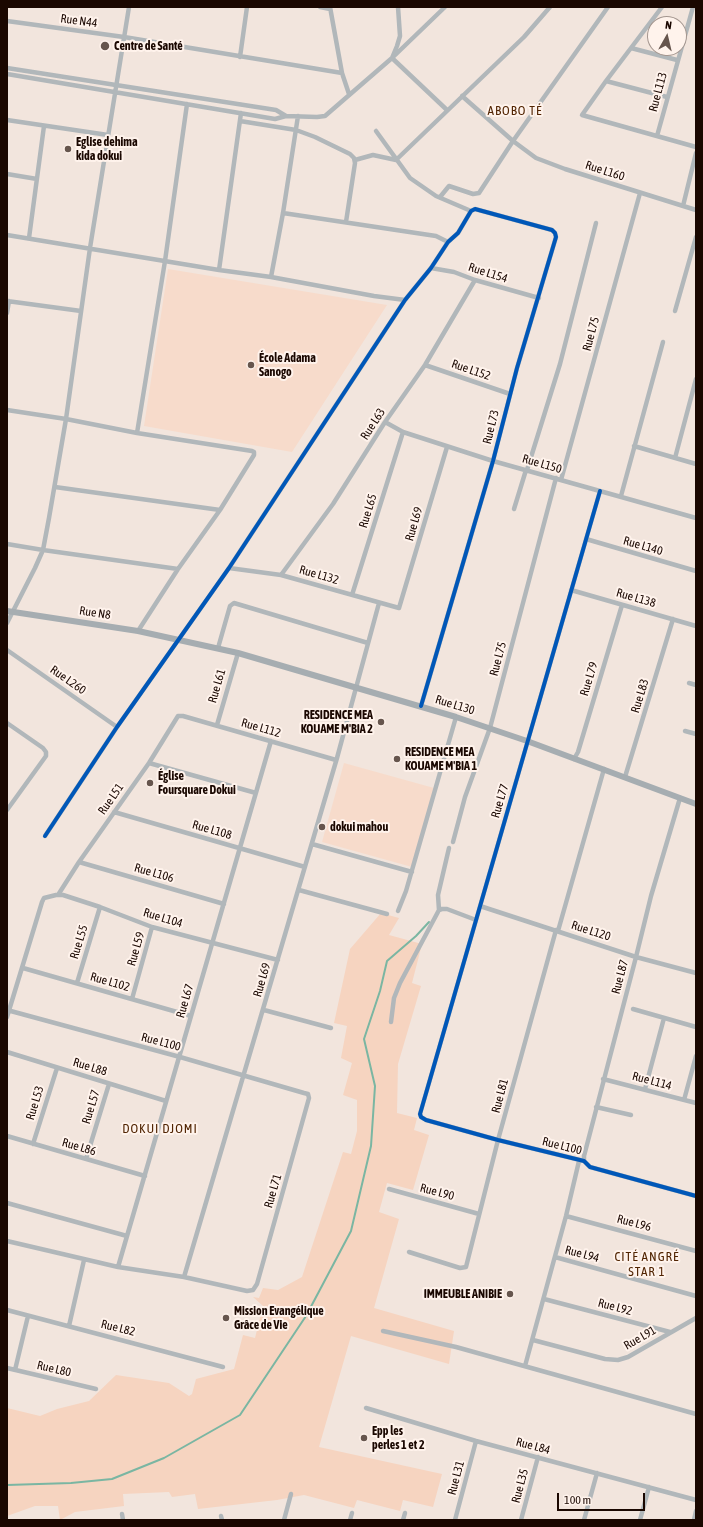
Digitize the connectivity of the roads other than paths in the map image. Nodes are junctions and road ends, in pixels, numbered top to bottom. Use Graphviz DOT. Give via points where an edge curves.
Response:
graph roads {
  1 [pos="129,7"];
  2 [pos="247,7"];
  3 [pos="320,7"];
  4 [pos="398,7"];
  5 [pos="445,7"];
  6 [pos="550,7"];
  7 [pos="608,7"];
  8 [pos="662,7"];
  9 [pos="693,7"];
  10 [pos="330,8"];
  11 [pos="7,21"];
  12 [pos="124,37"];
  13 [pos="631,48"];
  14 [pos="240,57"];
  15 [pos="392,58"];
  16 [pos="677,60"];
  17 [pos="7,68"];
  18 [pos="342,73"];
  19 [pos="7,74"];
  20 [pos="606,81"];
  21 [pos="117,85"];
  22 [pos="116,92"];
  23 [pos="349,94"];
  24 [pos="462,96"];
  25 [pos="667,97"];
  26 [pos="187,104"];
  27 [pos="447,110"];
  28 [pos="241,113"];
  29 [pos="286,116"];
  30 [pos="298,116"];
  31 [pos="7,120"];
  32 [pos="240,121"];
  33 [pos="44,126"];
  34 [pos="296,130"];
  35 [pos="376,131"];
  36 [pos="108,135"];
  37 [pos="657,136"];
  38 [pos="513,141"];
  39 [pos="696,147"];
  40 [pos="696,153"];
  41 [pos="355,160"];
  42 [pos="396,160"];
  43 [pos="7,174"];
  44 [pos="37,179"];
  45 [pos="640,193"];
  46 [pos="440,197"];
  47 [pos="683,206"];
  48 [pos="473,210"];
  49 [pos="696,210"];
  50 [pos="283,213"];
  51 [pos="346,222"];
  52 [pos="596,223"];
  53 [pos="7,235"];
  54 [pos="29,238"];
  55 [pos="696,238"];
  56 [pos="448,242"];
  57 [pos="90,248"];
  58 [pos="166,261"];
  59 [pos="431,268"];
  60 [pos="219,270"];
  61 [pos="272,277"];
  62 [pos="475,280"];
  63 [pos="539,298"];
  64 [pos="405,300"];
  65 [pos="8,301"];
  66 [pos="675,311"];
  67 [pos="81,312"];
  68 [pos="7,313"];
  69 [pos="663,342"];
  70 [pos="425,365"];
  71 [pos="696,379"];
  72 [pos="510,394"];
  73 [pos="7,410"];
  74 [pos="66,419"];
  75 [pos="386,422"];
  76 [pos="403,432"];
  77 [pos="137,433"];
  78 [pos="634,446"];
  79 [pos="447,447"];
  80 [pos="675,458"];
  81 [pos="493,461"];
  82 [pos="696,464"];
  83 [pos="527,470"];
  84 [pos="559,479"];
  85 [pos="55,487"];
  86 [pos="600,491"];
  87 [pos="621,496"];
  88 [pos="514,509"];
  89 [pos="220,510"];
  90 [pos="696,518"];
  91 [pos="586,539"];
  92 [pos="7,544"];
  93 [pos="43,550"];
  94 [pos="229,568"];
  95 [pos="178,569"];
  96 [pos="696,571"];
  97 [pos="281,575"];
  98 [pos="571,590"];
  99 [pos="352,595"];
  100 [pos="379,603"];
  101 [pos="622,605"];
  102 [pos="401,606"];
  103 [pos="10,611"];
  104 [pos="673,619"];
  105 [pos="7,623"];
  106 [pos="696,626"];
  107 [pos="138,631"];
  108 [pos="179,639"];
  109 [pos="368,643"];
  110 [pos="218,648"];
  111 [pos="7,650"];
  112 [pos="238,653"];
  113 [pos="689,683"];
  114 [pos="696,685"];
  115 [pos="357,688"];
  116 [pos="421,706"];
  117 [pos="180,715"];
  118 [pos="456,717"];
  119 [pos="7,723"];
  120 [pos="217,725"];
  121 [pos="117,727"];
  122 [pos="490,728"];
  123 [pos="685,731"];
  124 [pos="696,734"];
  125 [pos="271,741"];
  126 [pos="527,741"];
  127 [pos="574,759"];
  128 [pos="336,760"];
  129 [pos="149,763"];
  130 [pos="604,769"];
  131 [pos="625,778"];
  132 [pos="256,794"];
  133 [pos="680,798"];
  134 [pos="696,804"];
  135 [pos="7,810"];
  136 [pos="114,812"];
  137 [pos="45,836"];
  138 [pos="453,842"];
  139 [pos="312,844"];
  140 [pos="240,848"];
  141 [pos="450,848"];
  142 [pos="79,862"];
  143 [pos="305,867"];
  144 [pos="412,872"];
  145 [pos="299,890"];
  146 [pos="58,895"];
  147 [pos="224,904"];
  148 [pos="480,906"];
  149 [pos="100,907"];
  150 [pos="439,910"];
  151 [pos="398,911"];
  152 [pos="387,914"];
  153 [pos="476,920"];
  154 [pos="152,927"];
  155 [pos="557,931"];
  156 [pos="212,942"];
  157 [pos="636,957"];
  158 [pos="278,960"];
  159 [pos="23,968"];
  160 [pos="696,973"];
  161 [pos="77,983"];
  162 [pos="132,999"];
  163 [pos="633,1009"];
  164 [pos="264,1010"];
  165 [pos="8,1011"];
  166 [pos="191,1016"];
  167 [pos="7,1017"];
  168 [pos="664,1018"];
  169 [pos="391,1022"];
  170 [pos="696,1027"];
  171 [pos="331,1028"];
  172 [pos="7,1052"];
  173 [pos="696,1056"];
  174 [pos="180,1057"];
  175 [pos="57,1068"];
  176 [pos="245,1075"];
  177 [pos="603,1079"];
  178 [pos="109,1084"];
  179 [pos="645,1089"];
  180 [pos="309,1096"];
  181 [pos="684,1100"];
  182 [pos="166,1101"];
  183 [pos="696,1103"];
  184 [pos="596,1107"];
  185 [pos="631,1115"];
  186 [pos="421,1117"];
  187 [pos="7,1136"];
  188 [pos="498,1140"];
  189 [pos="33,1144"];
  190 [pos="86,1159"];
  191 [pos="582,1161"];
  192 [pos="145,1176"];
  193 [pos="389,1189"];
  194 [pos="696,1196"];
  195 [pos="7,1203"];
  196 [pos="479,1214"];
  197 [pos="566,1216"];
  198 [pos="127,1236"];
  199 [pos="7,1241"];
  200 [pos="696,1251"];
  201 [pos="409,1252"];
  202 [pos="555,1257"];
  203 [pos="84,1260"];
  204 [pos="118,1267"];
  205 [pos="184,1278"];
  206 [pos="696,1296"];
  207 [pos="544,1299"];
  208 [pos="7,1310"];
  209 [pos="28,1316"];
  210 [pos="696,1318"];
  211 [pos="69,1326"];
  212 [pos="383,1331"];
  213 [pos="670,1332"];
  214 [pos="533,1340"];
  215 [pos="525,1366"];
  216 [pos="223,1367"];
  217 [pos="7,1368"];
  218 [pos="15,1370"];
  219 [pos="96,1389"];
  220 [pos="366,1408"];
  221 [pos="696,1414"];
  222 [pos="476,1441"];
  223 [pos="538,1457"];
  224 [pos="597,1473"];
  225 [pos="649,1487"];
  226 [pos="291,1494"];
  227 [pos="696,1500"];
  228 [pos="696,1511"];
  229 [pos="352,1513"];
  230 [pos="405,1513"];
  231 [pos="122,1514"];
  232 [pos="123,1520"];
  233 [pos="284,1520"];
  234 [pos="350,1520"];
  235 [pos="403,1520"];
  236 [pos="455,1520"];
  237 [pos="521,1520"];
  238 [pos="584,1520"];
  239 [pos="640,1520"];
  240 [pos="694,1520"];
  1 -- 12 [label="street"];
  2 -- 14 [label="street"];
  3 -- 10 [label="street"];
  4 -- 15 [label="street" via="400,36"];
  5 -- 15 [label="street"];
  6 -- 24 [label="street"];
  7 -- 38 [label="street"];
  8 -- 13 [label="street"];
  9 -- 16 [label="street, Rue L113"];
  10 -- 18 [label="street"];
  11 -- 12 [label="street, Rue N44"];
  12 -- 14 [label="street, Rue N44"];
  12 -- 21 [label="street"];
  13 -- 16 [label="street"];
  13 -- 20 [label="street"];
  14 -- 18 [label="street, Rue N44"];
  15 -- 23 [label="street"];
  15 -- 27 [label="street"];
  16 -- 25 [label="street, Rue L113"];
  17 -- 21 [label="street"];
  18 -- 23 [label="street"];
  19 -- 22 [label="street"];
  20 -- 25 [label="street"];
  20 -- 37 [label="street" via="583,116"];
  21 -- 22 [label="street"];
  21 -- 29 [label="street" via="276,110"];
  22 -- 26 [label="street"];
  22 -- 36 [label="street"];
  23 -- 30 [label="street" via="325,116"];
  24 -- 27 [label="street"];
  24 -- 38 [label="street, Rue L160"];
  25 -- 37 [label="street, Rue L113"];
  26 -- 28 [label="street"];
  26 -- 58 [label="street"];
  27 -- 42 [label="street"];
  28 -- 29 [label="street" via="275,119"];
  28 -- 32 [label="street"];
  29 -- 30 [label="street"];
  30 -- 34 [label="street"];
  31 -- 33 [label="street"];
  32 -- 34 [label="street"];
  32 -- 60 [label="street"];
  33 -- 36 [label="street"];
  33 -- 44 [label="street"];
  34 -- 41 [label="street" via="350,154"];
  34 -- 50 [label="street"];
  35 -- 42 [label="street"];
  36 -- 57 [label="street"];
  37 -- 39 [label="street"];
  38 -- 45 [label="street, Rue L160" via="536,158"];
  38 -- 46 [label="street" via="479,193 473,194 449,186"];
  40 -- 47 [label="street"];
  41 -- 42 [label="street" via="373,155"];
  41 -- 51 [label="street"];
  42 -- 46 [label="street" via="410,178"];
  43 -- 44 [label="street"];
  44 -- 54 [label="street"];
  45 -- 47 [label="street, Rue L160"];
  45 -- 84 [label="street, Rue L75"];
  46 -- 48 [label="street"];
  47 -- 49 [label="street, Rue L160"];
  48 -- 56 [label="street" via="458,233"];
  48 -- 63 [label="street, Rue L73" via="552,230 555,233"];
  50 -- 51 [label="street"];
  50 -- 61 [label="street"];
  51 -- 56 [label="street" via="436,236"];
  52 -- 83 [label="street" via="560,364"];
  53 -- 54 [label="street"];
  54 -- 57 [label="street"];
  55 -- 66 [label="street"];
  56 -- 59 [label="street"];
  57 -- 58 [label="street"];
  57 -- 67 [label="street"];
  58 -- 60 [label="street"];
  58 -- 77 [label="street"];
  59 -- 62 [label="street, Rue L154" via="454,272"];
  59 -- 64 [label="street"];
  60 -- 61 [label="street"];
  61 -- 64 [label="street"];
  62 -- 63 [label="street, Rue L154"];
  62 -- 70 [label="street, Rue L63"];
  63 -- 72 [label="street, Rue L73"];
  64 -- 94 [label="street"];
  65 -- 67 [label="street"];
  65 -- 68 [label="street"];
  67 -- 74 [label="street"];
  69 -- 78 [label="street"];
  70 -- 72 [label="street, Rue L152"];
  70 -- 75 [label="street, Rue L63"];
  71 -- 80 [label="street"];
  72 -- 81 [label="street, Rue L73"];
  73 -- 74 [label="street"];
  74 -- 77 [label="street"];
  74 -- 85 [label="street"];
  75 -- 76 [label="street, Rue L150"];
  75 -- 97 [label="street, Rue L63" via="333,504"];
  76 -- 79 [label="street, Rue L150"];
  76 -- 99 [label="street, Rue L65"];
  77 -- 89 [label="street" via="254,452"];
  78 -- 80 [label="street"];
  78 -- 87 [label="street"];
  79 -- 81 [label="street, Rue L150"];
  79 -- 102 [label="street, Rue L69"];
  80 -- 82 [label="street"];
  81 -- 83 [label="street, Rue L150"];
  81 -- 116 [label="street, Rue L73"];
  83 -- 84 [label="street, Rue L150"];
  83 -- 88 [label="street"];
  84 -- 86 [label="street, Rue L150"];
  84 -- 122 [label="street, Rue L75"];
  85 -- 89 [label="street"];
  85 -- 93 [label="street"];
  86 -- 87 [label="street, Rue L150"];
  86 -- 91 [label="street, Rue L77"];
  87 -- 90 [label="street, Rue L150"];
  89 -- 95 [label="street"];
  91 -- 96 [label="street, Rue L140"];
  91 -- 98 [label="street, Rue L77"];
  92 -- 93 [label="street"];
  93 -- 95 [label="street"];
  93 -- 103 [label="street" via="28,584"];
  94 -- 97 [label="street, Rue L132"];
  94 -- 108 [label="street"];
  95 -- 107 [label="street"];
  97 -- 99 [label="street, Rue L132"];
  98 -- 101 [label="street, Rue L138"];
  98 -- 126 [label="street, Rue L77"];
  99 -- 100 [label="street, Rue L132"];
  100 -- 102 [label="street, Rue L132" via="397,608"];
  100 -- 109 [label="street, Rue L69"];
  101 -- 104 [label="street, Rue L138"];
  101 -- 127 [label="street, Rue L79"];
  103 -- 105 [label="street"];
  103 -- 107 [label="street, Rue N8"];
  104 -- 106 [label="street, Rue L138"];
  104 -- 131 [label="street, Rue L83"];
  107 -- 108 [label="street, Rue N8"];
  108 -- 110 [label="street, Rue L130"];
  108 -- 121 [label="street"];
  109 -- 110 [label="street" via="234,603 230,606"];
  109 -- 115 [label="street, Rue L69"];
  110 -- 112 [label="street, Rue L130"];
  111 -- 121 [label="street, Rue L260"];
  112 -- 115 [label="street, Rue L130"];
  112 -- 120 [label="street, Rue L61"];
  113 -- 114 [label="street"];
  115 -- 116 [label="street, Rue L130"];
  115 -- 128 [label="street, Rue L69"];
  116 -- 118 [label="street, Rue L130"];
  117 -- 120 [label="street, Rue L112"];
  117 -- 129 [label="street, Rue L51"];
  118 -- 122 [label="street, Rue L130"];
  118 -- 144 [label="street"];
  119 -- 135 [label="street" via="46,752 46,756"];
  120 -- 125 [label="street, Rue L112"];
  121 -- 137 [label="street"];
  122 -- 126 [label="street, Rue L130"];
  122 -- 138 [label="street, Rue L75" via="465,797"];
  123 -- 124 [label="street"];
  125 -- 128 [label="street, Rue L112"];
  125 -- 132 [label="street, Rue L67"];
  126 -- 127 [label="street, Rue L130"];
  126 -- 148 [label="street, Rue L77"];
  127 -- 130 [label="street, Rue L130"];
  128 -- 139 [label="street, Rue L69"];
  129 -- 132 [label="street"];
  129 -- 136 [label="street, Rue L51"];
  130 -- 131 [label="street, Rue L130"];
  130 -- 155 [label="street, Rue L81"];
  131 -- 133 [label="street, Rue L130"];
  132 -- 140 [label="street, Rue L67"];
  133 -- 134 [label="street, Rue L130"];
  133 -- 157 [label="street, Rue L87" via="655,880"];
  136 -- 140 [label="street, Rue L108"];
  136 -- 142 [label="street, Rue L51"];
  139 -- 143 [label="street, Rue L69"];
  139 -- 144 [label="street"];
  140 -- 143 [label="street, Rue L108"];
  140 -- 147 [label="street, Rue L67"];
  141 -- 150 [label="street" via="438,895"];
  142 -- 146 [label="street, Rue L51"];
  142 -- 147 [label="street, Rue L106"];
  143 -- 145 [label="street, Rue L69"];
  144 -- 151 [label="street"];
  145 -- 152 [label="street"];
  145 -- 158 [label="street, Rue L69"];
  146 -- 149 [label="street, Rue L104"];
  146 -- 159 [label="street, Rue L104" via="44,898 42,902"];
  147 -- 156 [label="street, Rue L67"];
  148 -- 153 [label="street, Rue L77"];
  148 -- 155 [label="street, Rue L120"];
  149 -- 154 [label="street, Rue L104"];
  149 -- 161 [label="street, Rue L55"];
  150 -- 153 [label="street" via="447,909"];
  150 -- 169 [label="street" via="400,983 394,998"];
  153 -- 186 [label="street, Rue L77"];
  154 -- 156 [label="street, Rue L104"];
  154 -- 162 [label="street, Rue L59"];
  155 -- 157 [label="street, Rue L120"];
  155 -- 188 [label="street, Rue L81"];
  156 -- 158 [label="street, Rue L104"];
  156 -- 166 [label="street, Rue L67"];
  157 -- 160 [label="street, Rue L120"];
  157 -- 177 [label="street, Rue L87"];
  158 -- 164 [label="street, Rue L69"];
  159 -- 161 [label="street, Rue L102"];
  159 -- 165 [label="street"];
  161 -- 162 [label="street, Rue L102"];
  162 -- 166 [label="street, Rue L102"];
  163 -- 168 [label="street"];
  164 -- 171 [label="street"];
  164 -- 176 [label="street, Rue L69"];
  165 -- 167 [label="street"];
  165 -- 174 [label="street, Rue L100"];
  166 -- 174 [label="street, Rue L67"];
  168 -- 170 [label="street"];
  168 -- 179 [label="street"];
  172 -- 175 [label="street, Rue L88"];
  173 -- 181 [label="street"];
  174 -- 176 [label="street, Rue L100"];
  174 -- 182 [label="street, Rue L67"];
  175 -- 178 [label="street, Rue L88"];
  175 -- 189 [label="street, Rue L53"];
  176 -- 180 [label="street, Rue L100" via="304,1092"];
  176 -- 205 [label="street, Rue L69"];
  177 -- 179 [label="street, Rue L114"];
  177 -- 184 [label="street, Rue L87"];
  178 -- 182 [label="street, Rue L88"];
  178 -- 190 [label="street, Rue L57"];
  179 -- 181 [label="street, Rue L114"];
  180 -- 205 [label="street, Rue L71" via="257,1284 253,1290 247,1292"];
  181 -- 183 [label="street, Rue L114"];
  182 -- 192 [label="street, Rue L67"];
  184 -- 185 [label="street"];
  184 -- 191 [label="street, Rue L87"];
  186 -- 188 [label="street, Rue L100"];
  187 -- 189 [label="street, Rue L86"];
  188 -- 191 [label="street, Rue L100"];
  188 -- 196 [label="street, Rue L81"];
  189 -- 190 [label="street, Rue L86"];
  190 -- 192 [label="street, Rue L86"];
  191 -- 194 [label="street, Rue L100" via="590,1166"];
  191 -- 197 [label="street, Rue L87"];
  192 -- 198 [label="street, Rue L67"];
  193 -- 196 [label="street, Rue L90"];
  195 -- 198 [label="street"];
  196 -- 201 [label="street, Rue L81" via="465,1268"];
  197 -- 200 [label="street, Rue L96"];
  197 -- 202 [label="street, Rue L87"];
  198 -- 204 [label="street, Rue L67"];
  199 -- 203 [label="street"];
  202 -- 206 [label="street, Rue L94"];
  202 -- 207 [label="street, Rue L87"];
  203 -- 204 [label="street"];
  203 -- 211 [label="street"];
  204 -- 205 [label="street"];
  207 -- 213 [label="street, Rue L92"];
  207 -- 214 [label="street, Rue L87"];
  208 -- 209 [label="street, Rue L82"];
  209 -- 211 [label="street, Rue L82"];
  209 -- 218 [label="street"];
  210 -- 213 [label="street, Rue L91"];
  211 -- 216 [label="street, Rue L82"];
  212 -- 215 [label="street"];
  213 -- 214 [label="street, Rue L91" via="628,1357 618,1360 605,1359"];
  214 -- 215 [label="street, Rue L87"];
  215 -- 221 [label="street"];
  217 -- 218 [label="street, Rue L80"];
  218 -- 219 [label="street, Rue L80"];
  220 -- 222 [label="street, Rue L84"];
  222 -- 223 [label="street, Rue L84"];
  222 -- 236 [label="street, Rue L31"];
  223 -- 224 [label="street, Rue L84"];
  223 -- 237 [label="street, Rue L35"];
  224 -- 225 [label="street, Rue L84"];
  224 -- 238 [label="street"];
  225 -- 227 [label="street, Rue L84"];
  225 -- 239 [label="street"];
  226 -- 233 [label="street"];
  228 -- 240 [label="street"];
  229 -- 234 [label="street"];
  230 -- 235 [label="street"];
  231 -- 232 [label="street"];
}
